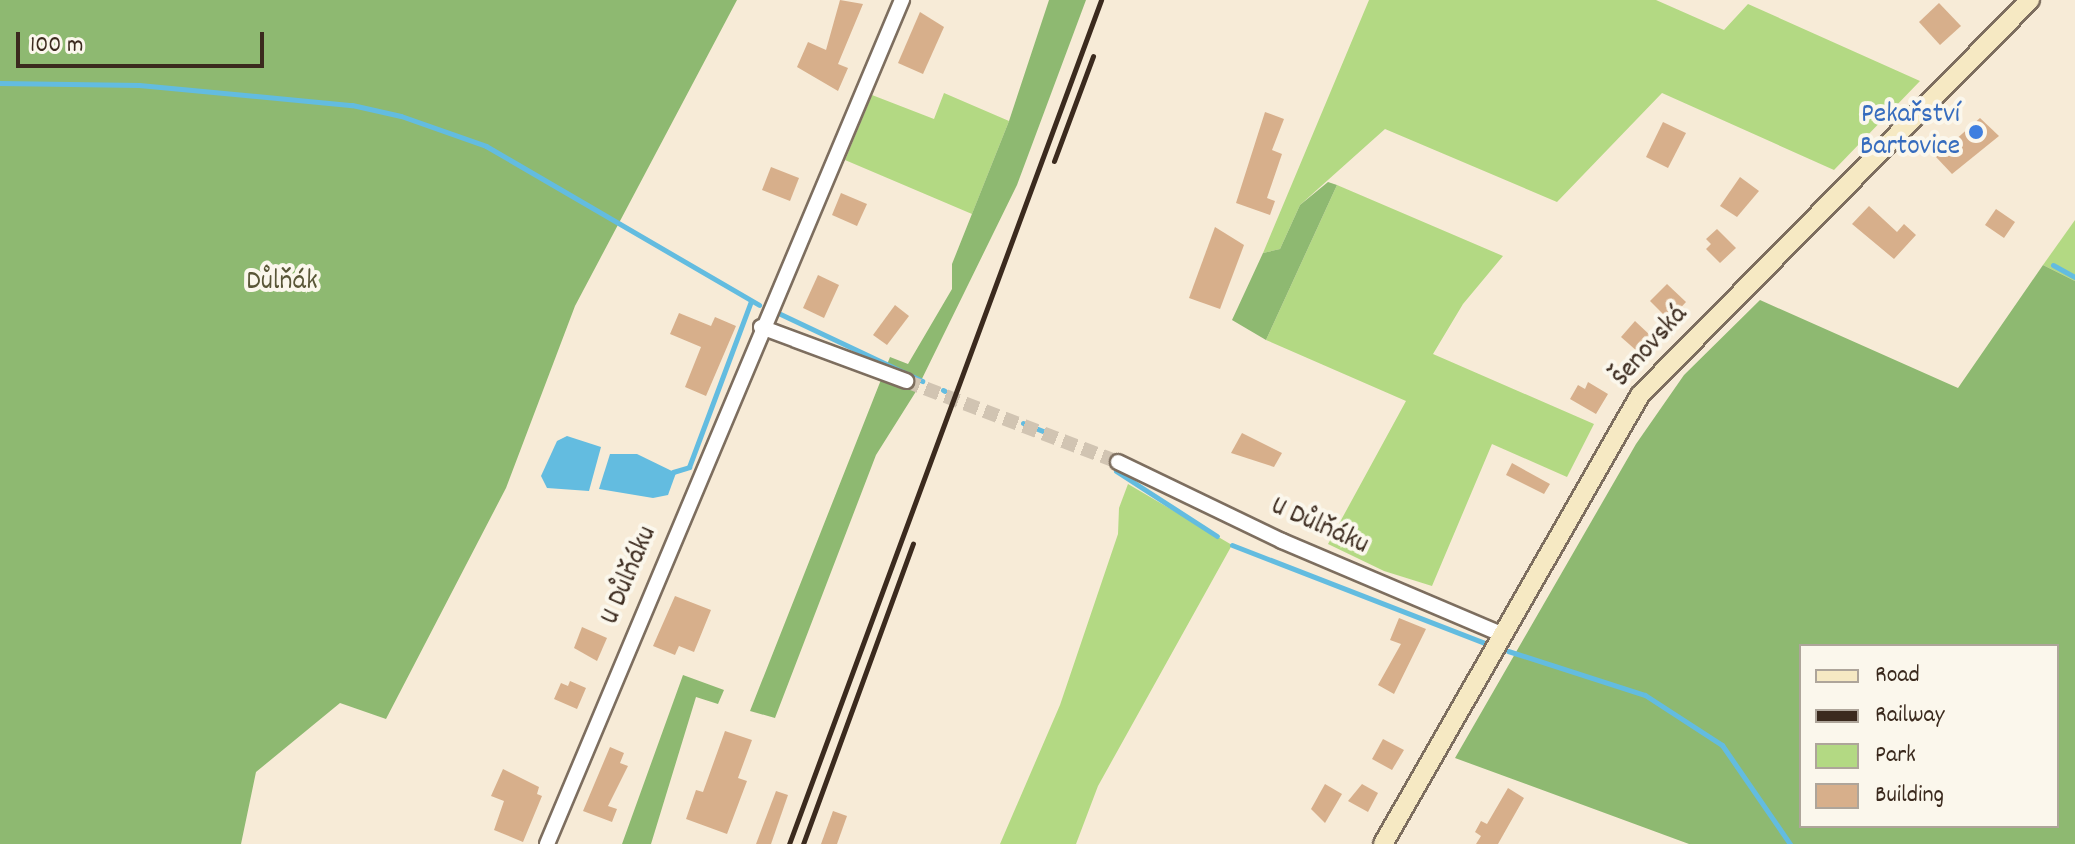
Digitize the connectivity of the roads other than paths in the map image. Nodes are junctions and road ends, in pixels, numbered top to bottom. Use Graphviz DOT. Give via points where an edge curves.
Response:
graph roads {
  1 [pos="902,0"];
  2 [pos="2030,0"];
  3 [pos="761,327"];
  4 [pos="906,381"];
  5 [pos="1118,462"];
  6 [pos="1501,634"];
  7 [pos="547,844"];
  8 [pos="1383,844"];
  1 -- 3 [label="street, U Důlňáku"];
  2 -- 6 [label="street, Šenovská" via="1640,395"];
  3 -- 4 [label="street"];
  3 -- 7 [label="street, U Důlňáku"];
  5 -- 6 [label="street, U Důlňáku" via="1282,541"];
  6 -- 8 [label="street, Šenovská"];
}
